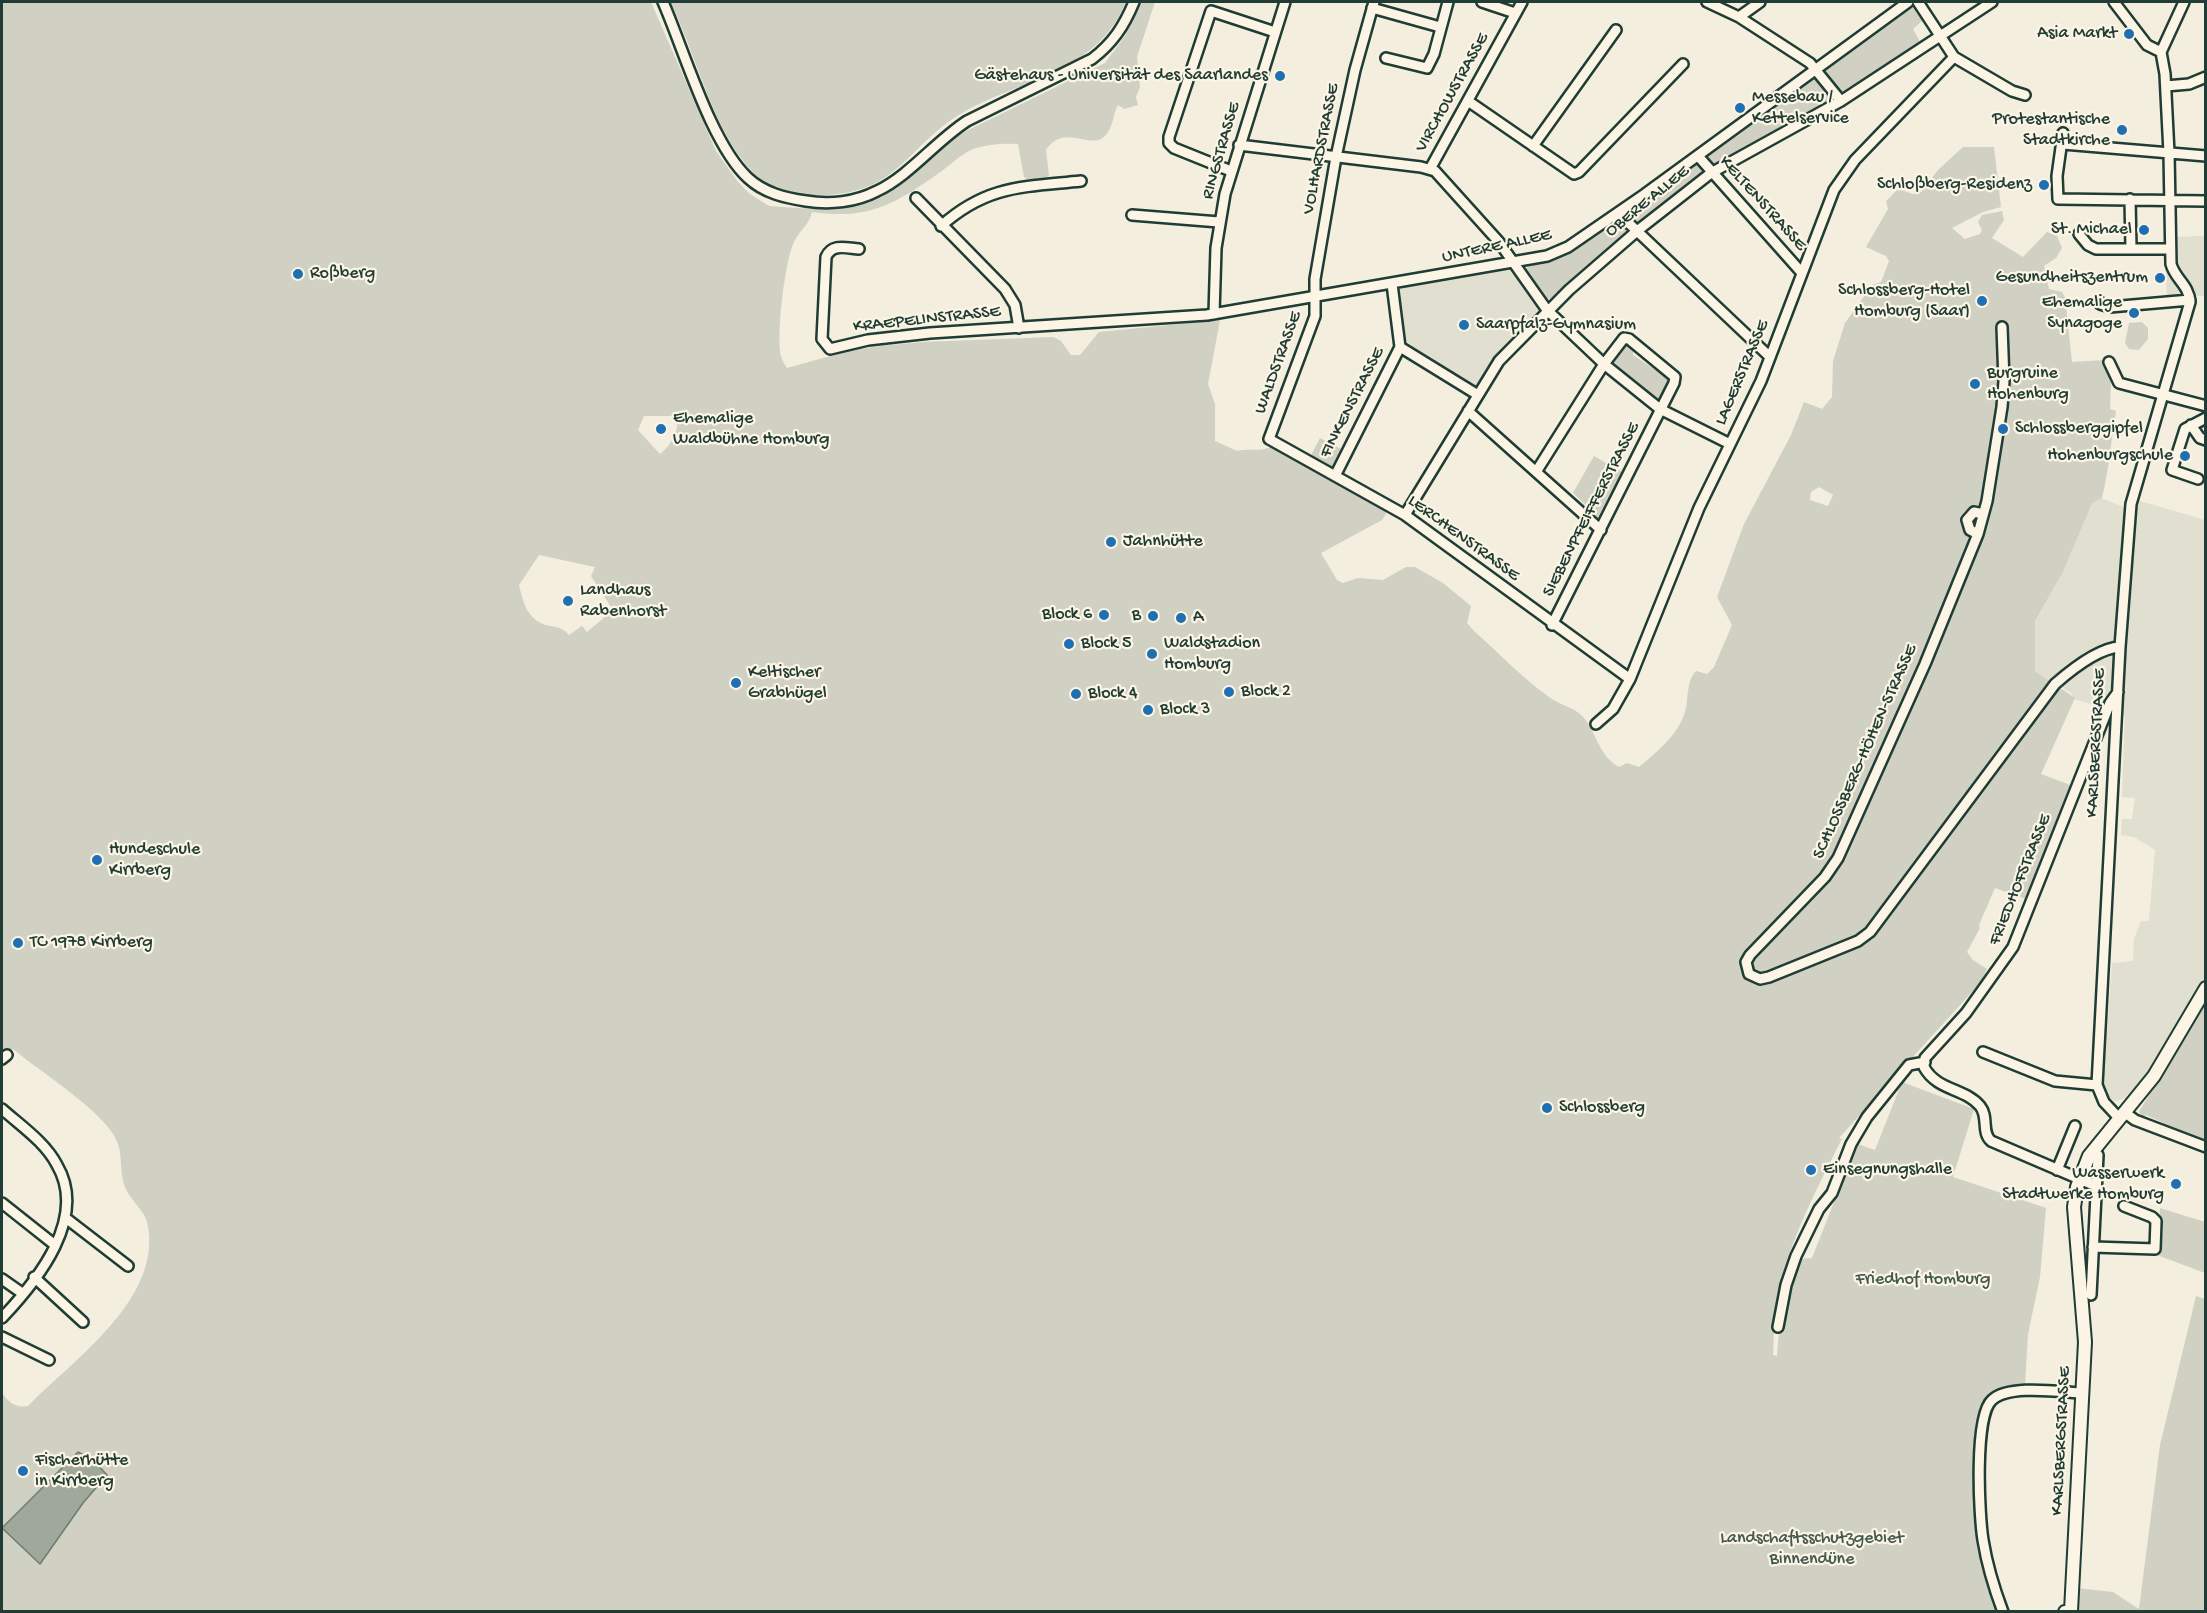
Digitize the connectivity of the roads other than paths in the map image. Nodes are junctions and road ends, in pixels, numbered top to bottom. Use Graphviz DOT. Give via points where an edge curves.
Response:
graph roads {
  1 [pos="663,2"];
  2 [pos="1134,2"];
  3 [pos="1285,2"];
  4 [pos="1448,2"];
  5 [pos="1482,2"];
  6 [pos="1522,2"];
  7 [pos="1707,2"];
  8 [pos="1760,2"];
  9 [pos="1908,2"];
  10 [pos="1918,2"];
  11 [pos="1992,2"];
  12 [pos="2114,2"];
  13 [pos="2184,2"];
  14 [pos="1373,5"];
  15 [pos="1515,13"];
  16 [pos="1739,17"];
  17 [pos="1440,27"];
  18 [pos="1616,30"];
  19 [pos="1275,32"];
  20 [pos="1940,37"];
  21 [pos="2161,52"];
  22 [pos="1954,57"];
  23 [pos="1386,58"];
  24 [pos="1683,64"];
  25 [pos="1816,67"];
  26 [pos="2205,77"];
  27 [pos="2166,86"];
  28 [pos="2025,95"];
  29 [pos="1468,101"];
  30 [pos="1841,101"];
  31 [pos="2063,133"];
  32 [pos="2063,144"];
  33 [pos="1239,145"];
  34 [pos="1533,146"];
  35 [pos="2169,153"];
  36 [pos="1698,156"];
  37 [pos="2205,156"];
  38 [pos="1336,157"];
  39 [pos="1430,168"];
  40 [pos="1231,171"];
  41 [pos="1712,173"];
  42 [pos="1081,181"];
  43 [pos="916,198"];
  44 [pos="2130,199"];
  45 [pos="2170,200"];
  46 [pos="2205,201"];
  47 [pos="1618,213"];
  48 [pos="1132,215"];
  49 [pos="1219,222"];
  50 [pos="941,226"];
  51 [pos="1637,231"];
  52 [pos="2079,234"];
  53 [pos="859,249"];
  54 [pos="2131,249"];
  55 [pos="2170,249"];
  56 [pos="1515,263"];
  57 [pos="1802,273"];
  58 [pos="1392,284"];
  59 [pos="1316,297"];
  60 [pos="2190,298"];
  61 [pos="2098,301"];
  62 [pos="1547,310"];
  63 [pos="1214,314"];
  64 [pos="1088,324"];
  65 [pos="2002,327"];
  66 [pos="1019,328"];
  67 [pos="1400,346"];
  68 [pos="1770,357"];
  69 [pos="2109,362"];
  70 [pos="1604,364"];
  71 [pos="2163,394"];
  72 [pos="1478,395"];
  73 [pos="2205,406"];
  74 [pos="1660,410"];
  75 [pos="1468,411"];
  76 [pos="2205,418"];
  77 [pos="2191,424"];
  78 [pos="1269,439"];
  79 [pos="2205,441"];
  80 [pos="1730,444"];
  81 [pos="1536,472"];
  82 [pos="1336,474"];
  83 [pos="2198,479"];
  84 [pos="1983,514"];
  85 [pos="1405,515"];
  86 [pos="1601,530"];
  87 [pos="1978,534"];
  88 [pos="1552,625"];
  89 [pos="2120,647"];
  90 [pos="1630,679"];
  91 [pos="2118,692"];
  92 [pos="1596,724"];
  93 [pos="2205,988"];
  94 [pos="1983,1052"];
  95 [pos="1925,1062"];
  96 [pos="2097,1085"];
  97 [pos="2,1109"];
  98 [pos="2122,1115"];
  99 [pos="2075,1126"];
  100 [pos="2205,1147"];
  101 [pos="2098,1155"];
  102 [pos="2057,1170"];
  103 [pos="2078,1179"];
  104 [pos="2096,1186"];
  105 [pos="2,1203"];
  106 [pos="2124,1206"];
  107 [pos="67,1219"];
  108 [pos="55,1245"];
  109 [pos="2093,1247"];
  110 [pos="128,1266"];
  111 [pos="2086,1273"];
  112 [pos="34,1277"];
  113 [pos="2,1279"];
  114 [pos="22,1293"];
  115 [pos="2091,1295"];
  116 [pos="2,1318"];
  117 [pos="83,1322"];
  118 [pos="1778,1327"];
  119 [pos="2,1337"];
  120 [pos="48,1359"];
  121 [pos="2083,1392"];
  122 [pos="2003,1611"];
  123 [pos="2069,1611"];
  1 -- 2 [label="street" via="719,140 741,170 773,194 812,202 836,202 877,192 967,121 1092,59 1119,32"];
  3 -- 19 [label="street, RINGSTRASSE"];
  4 -- 17 [label="street"];
  5 -- 15 [label="street"];
  6 -- 15 [label="street, VIRCHOWSTRASSE"];
  7 -- 16 [label="street"];
  8 -- 16 [label="street"];
  9 -- 25 [label="street, UNTERE ALLEE"];
  10 -- 20 [label="street"];
  11 -- 20 [label="street, OBERE ALLEE"];
  12 -- 21 [label="street" via="2147,45"];
  13 -- 21 [label="street"];
  14 -- 17 [label="street, VOLHARDSTRASSE"];
  14 -- 38 [label="street, VOLHARDSTRASSE"];
  15 -- 29 [label="street, VIRCHOWSTRASSE"];
  16 -- 25 [label="street"];
  17 -- 23 [label="street" via="1427,68"];
  18 -- 34 [label="street"];
  19 -- 33 [label="street, RINGSTRASSE"];
  19 -- 40 [label="street" via="1211,11 1169,143 1189,156"];
  20 -- 22 [label="street"];
  20 -- 30 [label="street, OBERE ALLEE"];
  21 -- 27 [label="street"];
  22 -- 28 [label="street"];
  22 -- 57 [label="street, LAGERSTRASSE" via="1855,160 1837,184"];
  24 -- 34 [label="street" via="1580,172 1569,171"];
  25 -- 30 [label="street"];
  25 -- 36 [label="street, UNTERE ALLEE"];
  26 -- 27 [label="street" via="2189,84"];
  27 -- 35 [label="street"];
  29 -- 34 [label="street"];
  29 -- 39 [label="street, VIRCHOWSTRASSE"];
  30 -- 41 [label="street, OBERE ALLEE"];
  31 -- 32 [label="street"];
  32 -- 35 [label="street"];
  32 -- 44 [label="street" via="2058,199"];
  33 -- 38 [label="street"];
  33 -- 40 [label="street, RINGSTRASSE"];
  35 -- 37 [label="street"];
  35 -- 45 [label="street"];
  36 -- 41 [label="street, KELTENSTRASSE"];
  36 -- 47 [label="street, UNTERE ALLEE"];
  38 -- 39 [label="street"];
  38 -- 59 [label="street, VOLHARDSTRASSE" via="1314,279"];
  39 -- 56 [label="street"];
  40 -- 49 [label="street, RINGSTRASSE"];
  41 -- 51 [label="street, OBERE ALLEE"];
  41 -- 57 [label="street, KELTENSTRASSE"];
  42 -- 50 [label="street" via="998,191 968,205"];
  43 -- 50 [label="street"];
  44 -- 45 [label="street"];
  44 -- 54 [label="street"];
  45 -- 46 [label="street"];
  45 -- 55 [label="street"];
  47 -- 51 [label="street"];
  47 -- 56 [label="street, UNTERE ALLEE" via="1560,252"];
  48 -- 49 [label="street"];
  49 -- 63 [label="street, RINGSTRASSE"];
  50 -- 66 [label="street" via="1011,296"];
  51 -- 62 [label="street, OBERE ALLEE"];
  51 -- 68 [label="street"];
  52 -- 54 [label="street" via="2093,249"];
  53 -- 66 [label="street, KRAEPELINSTRASSE" via="837,247 826,257 822,339 830,349 896,336"];
  54 -- 55 [label="street"];
  55 -- 60 [label="street" via="2174,271"];
  56 -- 58 [label="street, UNTERE ALLEE"];
  56 -- 62 [label="street"];
  57 -- 68 [label="street, LAGERSTRASSE"];
  58 -- 59 [label="street, UNTERE ALLEE"];
  58 -- 67 [label="street"];
  59 -- 63 [label="street, UNTERE ALLEE"];
  59 -- 78 [label="street, WALDSTRASSE" via="1316,316"];
  60 -- 61 [label="street" via="2110,307"];
  60 -- 71 [label="street, KARLSBERGSTRASSE"];
  62 -- 70 [label="street"];
  62 -- 72 [label="street, OBERE ALLEE" via="1506,352"];
  63 -- 64 [label="street, UNTERE ALLEE"];
  64 -- 66 [label="street, KRAEPELINSTRASSE"];
  65 -- 84 [label="street, SCHLOSSBERG-HÖHEN-STRASSE" via="2004,392"];
  67 -- 72 [label="street"];
  67 -- 82 [label="street, FINKENSTRASSE"];
  68 -- 80 [label="street, LAGERSTRASSE"];
  69 -- 71 [label="street" via="2119,383"];
  70 -- 74 [label="street"];
  70 -- 74 [label="street, SIEBENPFEIFFERSTRASSE" via="1624,338 1629,339 1674,377"];
  70 -- 81 [label="street"];
  71 -- 73 [label="street"];
  71 -- 89 [label="street, KARLSBERGSTRASSE" via="2131,504"];
  72 -- 75 [label="street, OBERE ALLEE"];
  74 -- 80 [label="street"];
  74 -- 86 [label="street, SIEBENPFEIFFERSTRASSE"];
  75 -- 81 [label="street"];
  75 -- 85 [label="street, OBERE ALLEE"];
  76 -- 77 [label="street"];
  77 -- 79 [label="street"];
  77 -- 83 [label="street" via="2183,433 2172,470"];
  78 -- 82 [label="street, LERCHENSTRASSE"];
  80 -- 90 [label="street, LAGERSTRASSE" via="1699,508"];
  81 -- 86 [label="street"];
  82 -- 85 [label="street, LERCHENSTRASSE"];
  84 -- 87 [label="street, SCHLOSSBERG-HÖHEN-STRASSE"];
  84 -- 87 [label="street" via="1974,512 1967,520 1970,530"];
  85 -- 88 [label="street, LERCHENSTRASSE"];
  86 -- 88 [label="street, SIEBENPFEIFFERSTRASSE"];
  87 -- 89 [label="street, SCHLOSSBERG-HÖHEN-STRASSE" via="1838,858 1825,877 1749,956 1749,974 1760,979 1769,977 1858,941 1870,932 2055,684 2111,647"];
  88 -- 90 [label="street, LERCHENSTRASSE"];
  89 -- 91 [label="street, KARLSBERGSTRASSE"];
  90 -- 92 [label="street, LAGERSTRASSE" via="1613,709"];
  91 -- 95 [label="street, FRIEDHOFSTRASSE" via="2106,713 2013,946 1992,980"];
  91 -- 96 [label="street, KARLSBERGSTRASSE"];
  93 -- 98 [label="main road, KARLSBERGSTRASSE" via="2165,1059"];
  94 -- 96 [label="street" via="2055,1081"];
  95 -- 102 [label="street" via="1933,1081 1981,1107 1990,1141"];
  95 -- 118 [label="street, FRIEDHOFSTRASSE" via="1909,1065 1857,1133 1832,1193 1819,1209 1796,1257"];
  96 -- 98 [label="street" via="2104,1102"];
  97 -- 107 [label="street" via="57,1163 67,1192"];
  98 -- 100 [label="street"];
  98 -- 103 [label="main road, KARLSBERGSTRASSE" via="2089,1156"];
  99 -- 102 [label="street"];
  101 -- 104 [label="street, KARLSBERGSTRASSE"];
  102 -- 103 [label="street"];
  103 -- 104 [label="street"];
  103 -- 111 [label="main road, KARLSBERGSTRASSE" via="2074,1207"];
  104 -- 109 [label="street, KARLSBERGSTRASSE"];
  105 -- 108 [label="street"];
  106 -- 109 [label="street" via="2156,1221 2155,1249"];
  107 -- 108 [label="street"];
  107 -- 110 [label="street"];
  108 -- 112 [label="street"];
  109 -- 111 [label="street, KARLSBERGSTRASSE"];
  111 -- 115 [label="street, KARLSBERGSTRASSE"];
  111 -- 121 [label="main road, KARLSBERGSTRASSE"];
  112 -- 114 [label="street"];
  112 -- 117 [label="street"];
  113 -- 114 [label="street"];
  114 -- 116 [label="street"];
  119 -- 120 [label="street"];
  121 -- 122 [label="street" via="2013,1392 1991,1400 1984,1412 1980,1515 1989,1569"];
  121 -- 123 [label="main road, KARLSBERGSTRASSE"];
}
